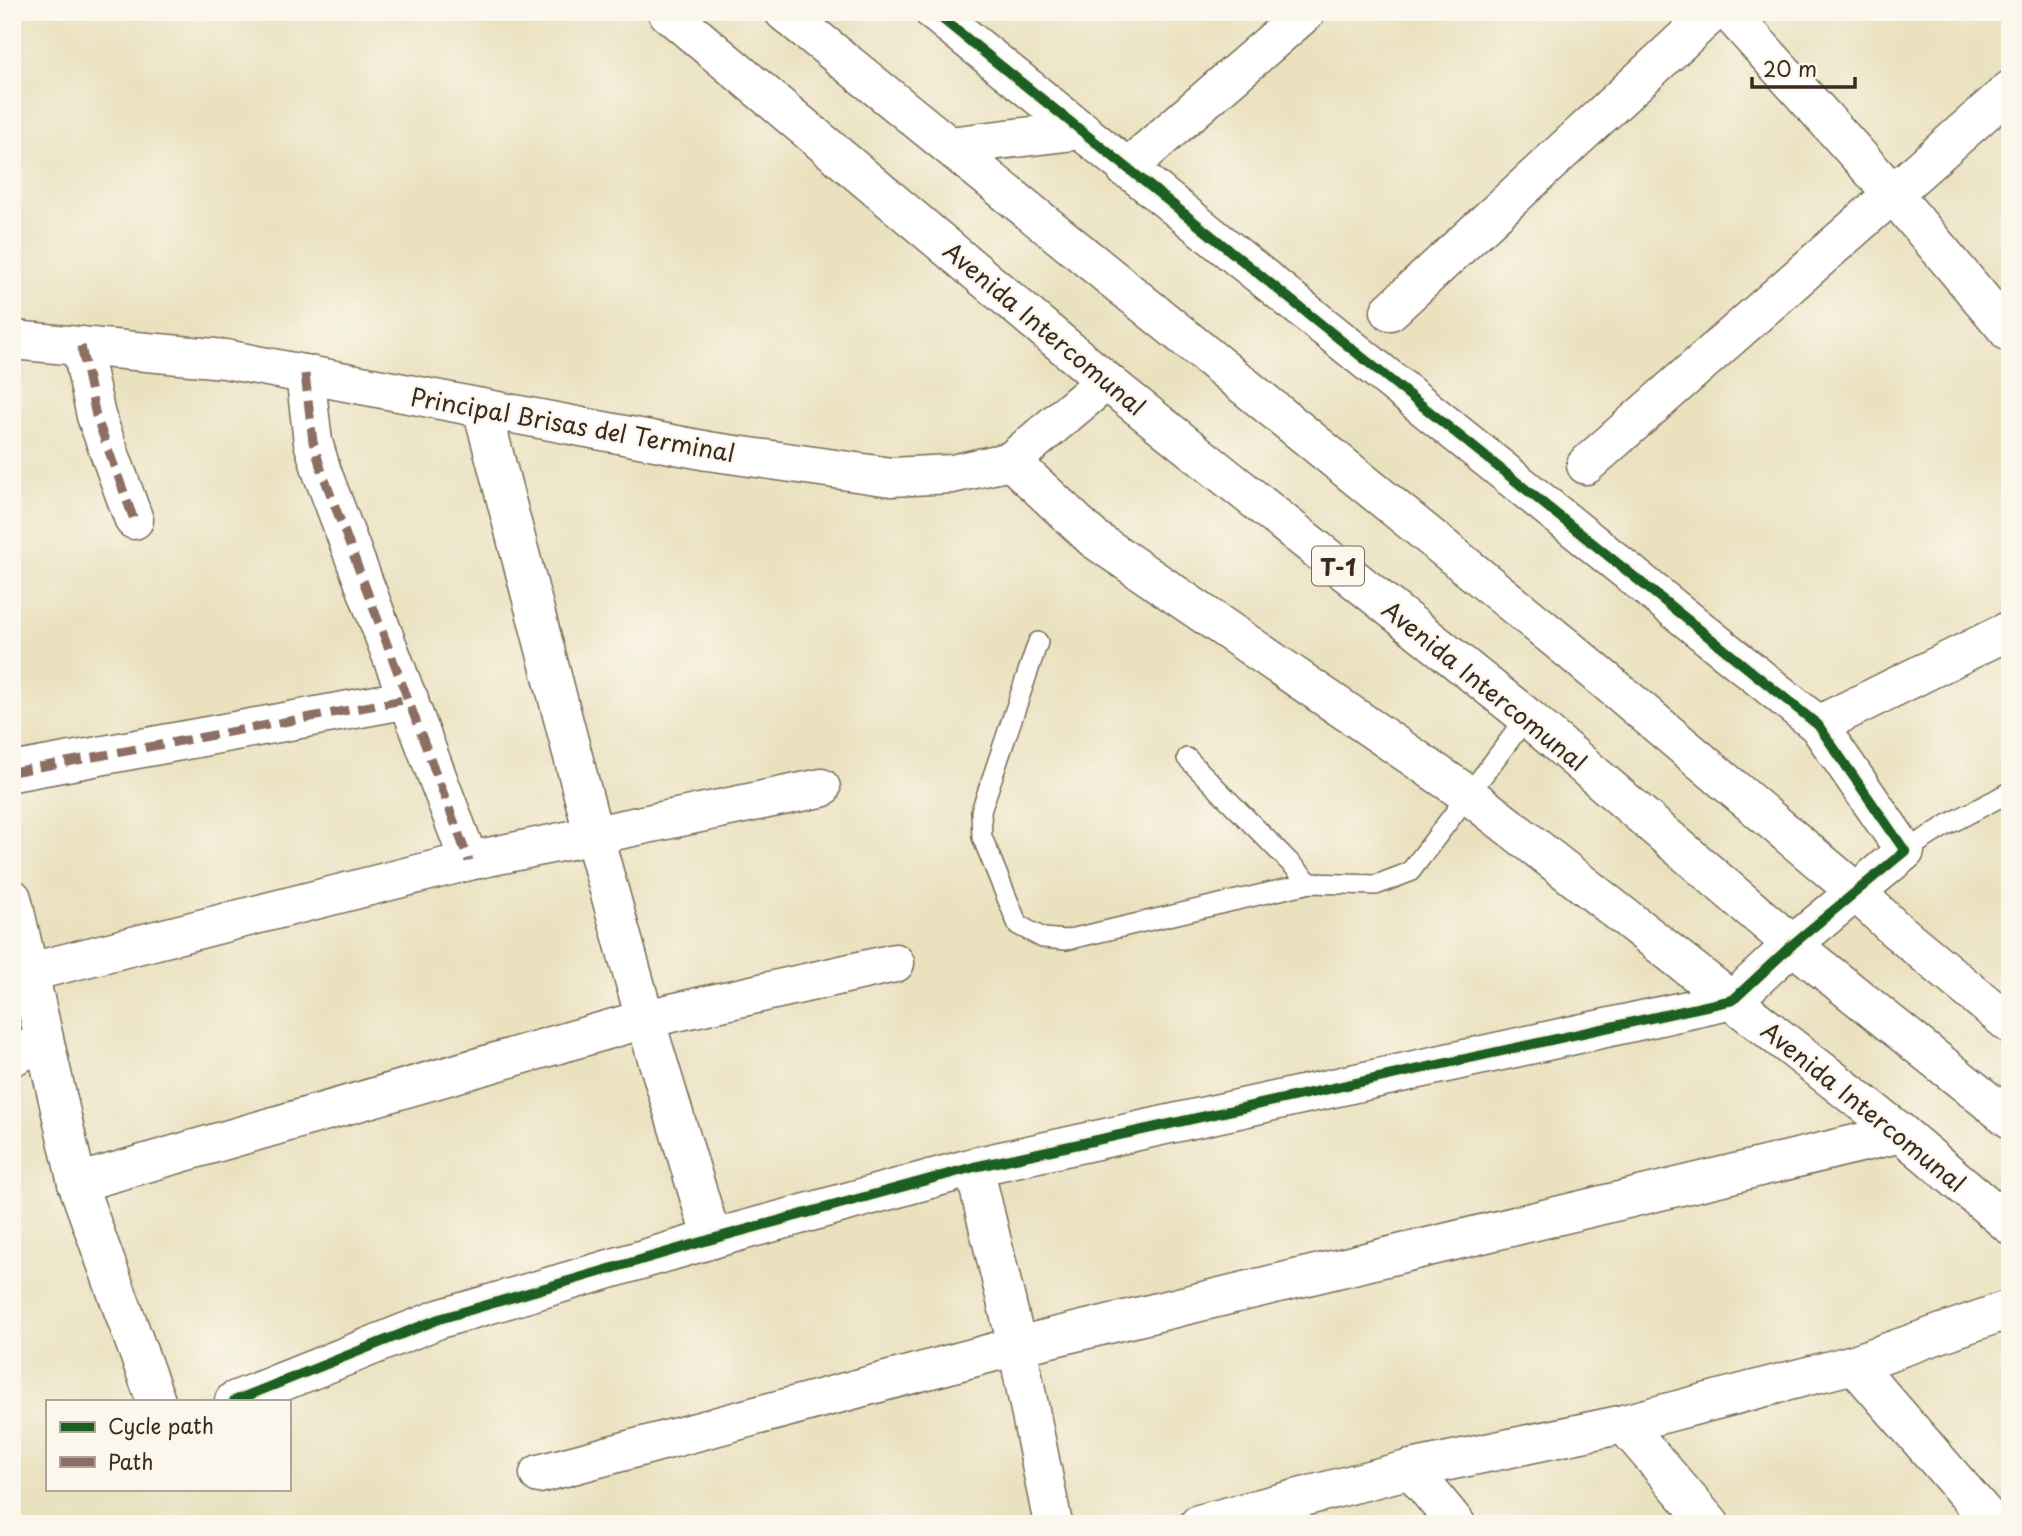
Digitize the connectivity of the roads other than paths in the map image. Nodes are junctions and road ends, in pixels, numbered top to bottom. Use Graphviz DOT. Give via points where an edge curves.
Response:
graph roads {
  1 [pos="667,12"];
  2 [pos="785,12"];
  3 [pos="934,12"];
  4 [pos="1306,12"];
  5 [pos="1713,12"];
  6 [pos="1729,12"];
  7 [pos="2010,90"];
  8 [pos="1082,130"];
  9 [pos="949,146"];
  10 [pos="1126,169"];
  11 [pos="1892,193"];
  12 [pos="1390,311"];
  13 [pos="2010,333"];
  14 [pos="12,340"];
  15 [pos="80,346"];
  16 [pos="305,374"];
  17 [pos="1106,381"];
  18 [pos="482,408"];
  19 [pos="1011,461"];
  20 [pos="1586,465"];
  21 [pos="134,520"];
  22 [pos="2010,630"];
  23 [pos="1038,642"];
  24 [pos="409,699"];
  25 [pos="1527,718"];
  26 [pos="1818,725"];
  27 [pos="1187,758"];
  28 [pos="12,772"];
  29 [pos="821,788"];
  30 [pos="2010,792"];
  31 [pos="1470,796"];
  32 [pos="593,834"];
  33 [pos="1905,852"];
  34 [pos="469,861"];
  35 [pos="1311,883"];
  36 [pos="1855,891"];
  37 [pos="12,898"];
  38 [pos="1793,944"];
  39 [pos="895,963"];
  40 [pos="30,972"];
  41 [pos="1733,1000"];
  42 [pos="645,1019"];
  43 [pos="2010,1024"];
  44 [pos="28,1048"];
  45 [pos="2010,1119"];
  46 [pos="1901,1133"];
  47 [pos="974,1167"];
  48 [pos="77,1183"];
  49 [pos="2010,1225"];
  50 [pos="712,1239"];
  51 [pos="2010,1309"];
  52 [pos="1017,1346"];
  53 [pos="1854,1364"];
  54 [pos="156,1400"];
  55 [pos="237,1400"];
  56 [pos="1624,1424"];
  57 [pos="1411,1469"];
  58 [pos="539,1474"];
  59 [pos="1052,1524"];
  60 [pos="1199,1524"];
  61 [pos="1456,1524"];
  62 [pos="1710,1524"];
  63 [pos="1993,1524"];
  1 -- 17 [label="street, Avenida Intercomunal / T-1"];
  2 -- 9 [label="street"];
  3 -- 8 [label="street"];
  4 -- 10 [label="street"];
  5 -- 12 [label="street"];
  6 -- 11 [label="street"];
  7 -- 11 [label="street"];
  8 -- 9 [label="street"];
  8 -- 10 [label="street"];
  9 -- 36 [label="street" via="1567,648"];
  10 -- 26 [label="street"];
  11 -- 13 [label="street"];
  11 -- 20 [label="street"];
  14 -- 15 [label="street, Principal Brisas del Terminal"];
  15 -- 16 [label="street, Principal Brisas del Terminal" via="225,359"];
  15 -- 21 [label="street" via="96,416"];
  16 -- 18 [label="street, Principal Brisas del Terminal"];
  16 -- 24 [label="street" via="313,442 322,472"];
  17 -- 19 [label="street, Principal Brisas del Terminal"];
  17 -- 25 [label="street, Avenida Intercomunal / T-1"];
  18 -- 19 [label="street, Principal Brisas del Terminal" via="708,451 891,477 951,474"];
  18 -- 32 [label="street"];
  19 -- 31 [label="street, Avenida Intercomunal" via="1094,539"];
  22 -- 26 [label="street"];
  23 -- 35 [label="lane" via="981,811 982,837 1018,925 1043,938 1066,940"];
  24 -- 28 [label="street"];
  24 -- 34 [label="street"];
  25 -- 31 [label="lane"];
  25 -- 38 [label="street, Avenida Intercomunal / T-1"];
  26 -- 33 [label="street"];
  27 -- 35 [label="lane"];
  29 -- 32 [label="street"];
  30 -- 33 [label="lane"];
  31 -- 35 [label="lane" via="1410,873 1376,886"];
  31 -- 41 [label="street, Avenida Intercomunal"];
  32 -- 34 [label="street"];
  32 -- 42 [label="street"];
  33 -- 36 [label="street"];
  34 -- 40 [label="street"];
  36 -- 38 [label="street"];
  36 -- 43 [label="street"];
  37 -- 40 [label="street"];
  38 -- 41 [label="street"];
  38 -- 45 [label="street, Avenida Intercomunal / T-1"];
  39 -- 42 [label="street"];
  40 -- 44 [label="street"];
  41 -- 46 [label="street, Avenida Intercomunal"];
  41 -- 47 [label="street"];
  42 -- 48 [label="street"];
  42 -- 50 [label="street"];
  44 -- 48 [label="street"];
  46 -- 49 [label="street, Avenida Intercomunal"];
  46 -- 52 [label="street"];
  47 -- 50 [label="street"];
  47 -- 52 [label="street"];
  48 -- 54 [label="street"];
  50 -- 55 [label="street" via="439,1320"];
  51 -- 53 [label="street"];
  52 -- 58 [label="street"];
  52 -- 59 [label="street"];
  53 -- 56 [label="street"];
  53 -- 63 [label="street"];
  56 -- 57 [label="street"];
  56 -- 62 [label="street"];
  57 -- 60 [label="street"];
  57 -- 61 [label="street"];
}
